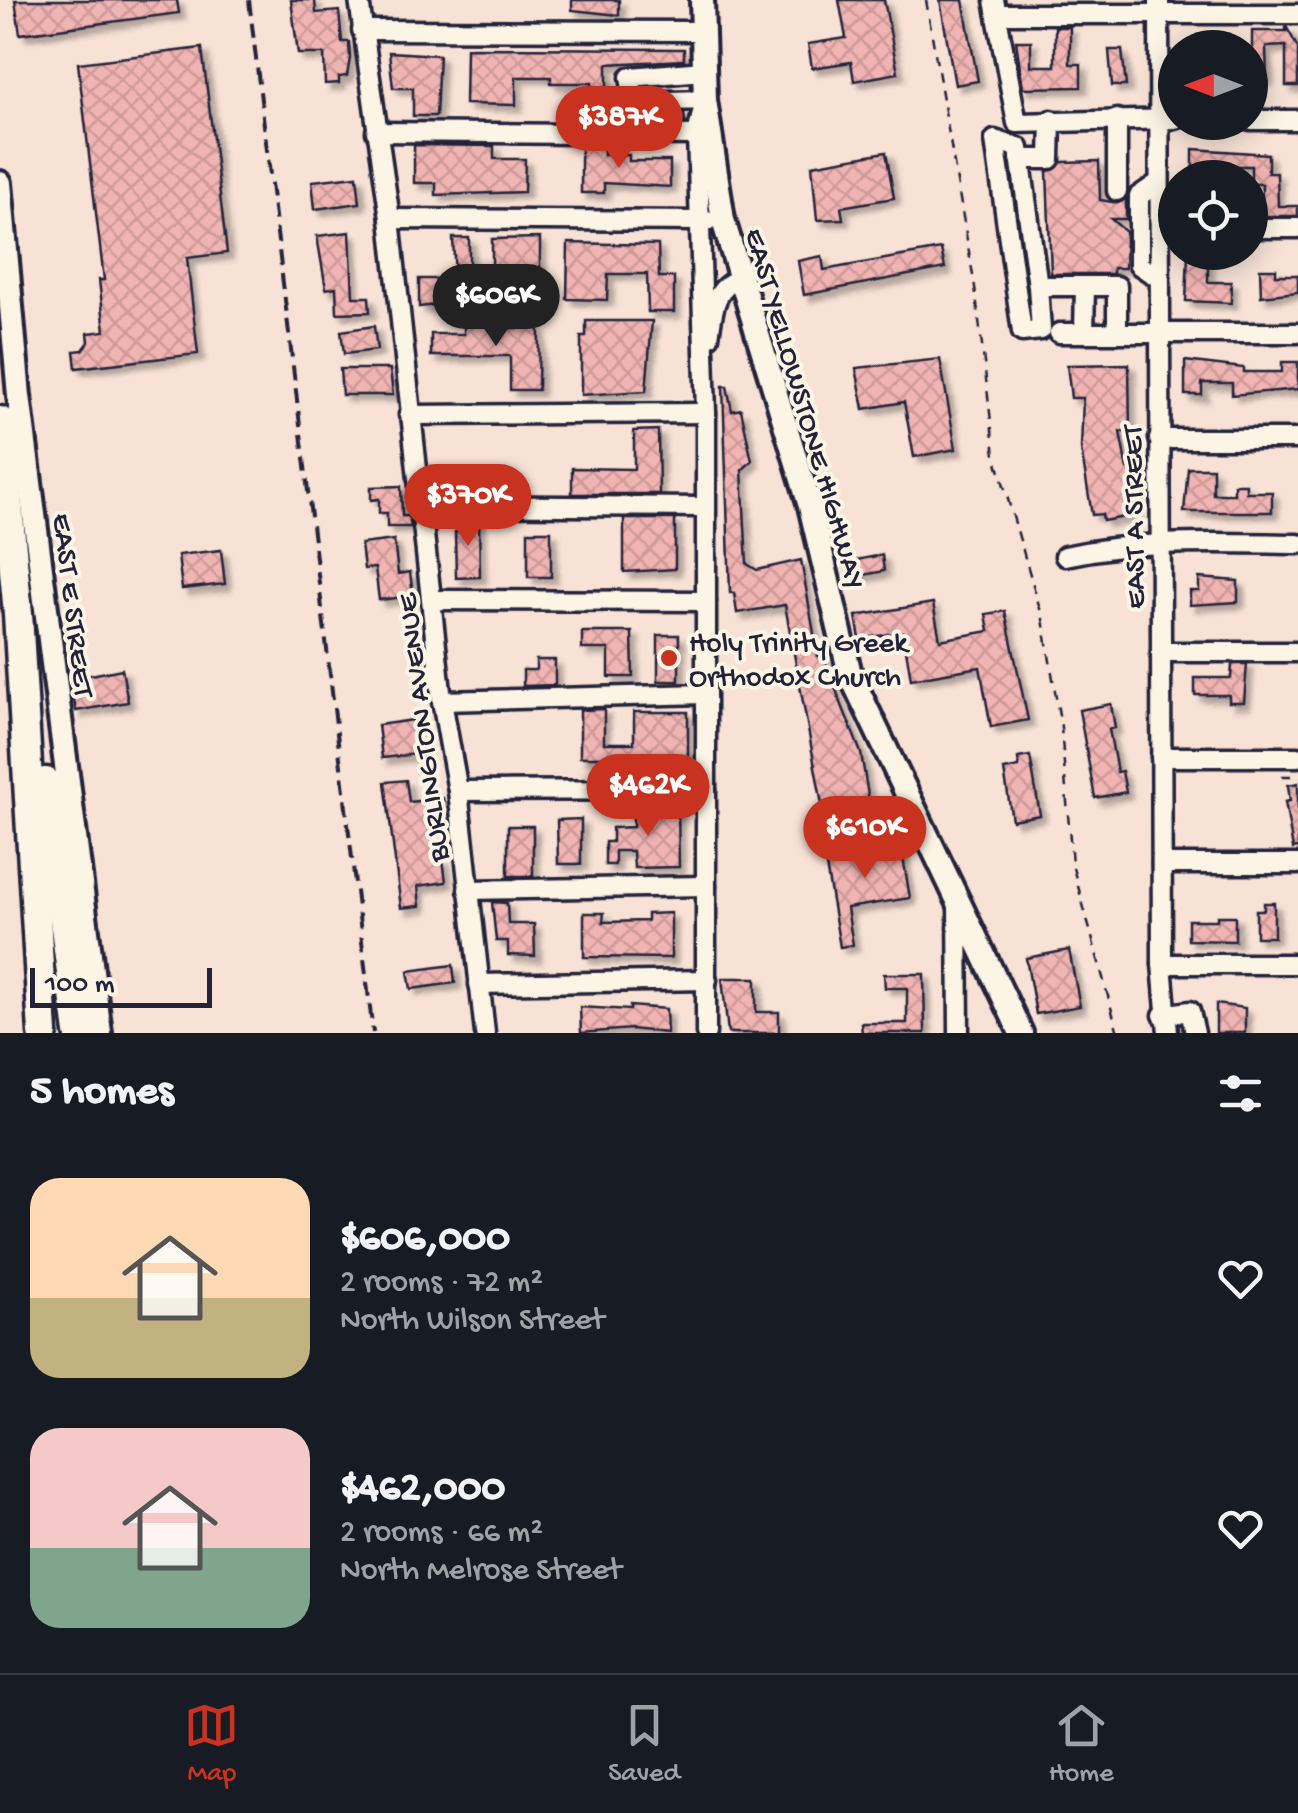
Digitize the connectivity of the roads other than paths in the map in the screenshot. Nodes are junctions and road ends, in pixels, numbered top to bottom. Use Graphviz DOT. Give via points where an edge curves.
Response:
graph roads {
  1 [pos="358,0"];
  2 [pos="702,0"];
  3 [pos="1159,6"];
  4 [pos="996,7"];
  5 [pos="1298,14"];
  6 [pos="362,30"];
  7 [pos="702,31"];
  8 [pos="704,71"];
  9 [pos="677,72"];
  10 [pos="704,100"];
  11 [pos="677,101"];
  12 [pos="1158,118"];
  13 [pos="1118,119"];
  14 [pos="1051,120"];
  15 [pos="1268,120"];
  16 [pos="1298,120"];
  17 [pos="376,132"];
  18 [pos="696,135"];
  19 [pos="1020,159"];
  20 [pos="1158,182"];
  21 [pos="0,183"];
  22 [pos="1117,191"];
  23 [pos="390,219"];
  24 [pos="711,221"];
  25 [pos="1268,228"];
  26 [pos="1298,228"];
  27 [pos="1159,270"];
  28 [pos="1158,277"];
  29 [pos="739,279"];
  30 [pos="1038,286"];
  31 [pos="1085,286"];
  32 [pos="1059,332"];
  33 [pos="1084,333"];
  34 [pos="1117,333"];
  35 [pos="1298,333"];
  36 [pos="1158,334"];
  37 [pos="704,362"];
  38 [pos="706,412"];
  39 [pos="409,415"];
  40 [pos="0,421"];
  41 [pos="1159,439"];
  42 [pos="1298,439"];
  43 [pos="420,506"];
  44 [pos="705,507"];
  45 [pos="1161,543"];
  46 [pos="1298,544"];
  47 [pos="1065,556"];
  48 [pos="434,600"];
  49 [pos="706,600"];
  50 [pos="9,612"];
  51 [pos="1161,652"];
  52 [pos="1298,652"];
  53 [pos="705,694"];
  54 [pos="442,701"];
  55 [pos="1161,756"];
  56 [pos="1298,757"];
  57 [pos="706,790"];
  58 [pos="458,791"];
  59 [pos="1162,864"];
  60 [pos="1298,864"];
  61 [pos="706,886"];
  62 [pos="468,890"];
  63 [pos="958,904"];
  64 [pos="1162,964"];
  65 [pos="1298,964"];
  66 [pos="707,980"];
  67 [pos="478,984"];
  68 [pos="1166,1024"];
  69 [pos="26,1033"];
  70 [pos="43,1033"];
  71 [pos="79,1033"];
  72 [pos="100,1033"];
  73 [pos="485,1033"];
  74 [pos="706,1033"];
  75 [pos="959,1033"];
  76 [pos="1020,1033"];
  77 [pos="1195,1033"];
  1 -- 6 [label="street, BURLINGTON AVENUE"];
  2 -- 7 [label="main road, EAST YELLOWSTONE HIGHWAY"];
  3 -- 4 [label="street"];
  3 -- 5 [label="street"];
  4 -- 14 [label="street" via="1016,124"];
  6 -- 7 [label="street"];
  6 -- 17 [label="street, BURLINGTON AVENUE"];
  7 -- 8 [label="main road, EAST YELLOWSTONE HIGHWAY"];
  8 -- 9 [label="street"];
  8 -- 10 [label="main road, EAST YELLOWSTONE HIGHWAY"];
  9 -- 11 [label="street"];
  9 -- 11 [label="street" via="630,77 630,96 634,102"];
  10 -- 11 [label="street"];
  10 -- 18 [label="street"];
  10 -- 24 [label="main road, EAST YELLOWSTONE HIGHWAY"];
  12 -- 13 [label="street"];
  13 -- 14 [label="street"];
  13 -- 22 [label="street"];
  14 -- 19 [label="street" via="1050,159"];
  15 -- 16 [label="street"];
  17 -- 18 [label="street"];
  17 -- 23 [label="street, BURLINGTON AVENUE"];
  18 -- 24 [label="street"];
  19 -- 30 [label="street"];
  19 -- 30 [label="street" via="1018,148 995,140 1022,332 1040,330"];
  20 -- 28 [label="street" via="1139,196 1138,265"];
  21 -- 72 [label="main road, EAST E STREET" via="21,415"];
  23 -- 24 [label="street"];
  23 -- 39 [label="street, BURLINGTON AVENUE"];
  24 -- 29 [label="main road, EAST YELLOWSTONE HIGHWAY"];
  24 -- 37 [label="street"];
  25 -- 26 [label="street"];
  27 -- 28 [label="street, EAST A STREET"];
  28 -- 36 [label="street, EAST A STREET"];
  29 -- 37 [label="street" via="725,284 715,300"];
  29 -- 63 [label="main road, EAST YELLOWSTONE HIGHWAY" via="810,506 850,674"];
  30 -- 31 [label="street"];
  31 -- 33 [label="street"];
  31 -- 34 [label="street" via="1116,286"];
  32 -- 33 [label="street"];
  33 -- 34 [label="street"];
  34 -- 36 [label="street"];
  35 -- 36 [label="street"];
  36 -- 41 [label="street, EAST A STREET"];
  37 -- 38 [label="street"];
  38 -- 39 [label="street"];
  38 -- 44 [label="street"];
  39 -- 43 [label="street, BURLINGTON AVENUE"];
  40 -- 50 [label="highway"];
  41 -- 42 [label="street"];
  41 -- 45 [label="street, EAST A STREET"];
  43 -- 44 [label="street"];
  43 -- 48 [label="street, BURLINGTON AVENUE"];
  44 -- 49 [label="street"];
  45 -- 46 [label="street"];
  45 -- 47 [label="street"];
  45 -- 51 [label="street, EAST A STREET"];
  48 -- 49 [label="street"];
  48 -- 54 [label="street, BURLINGTON AVENUE"];
  49 -- 53 [label="street"];
  50 -- 69 [label="highway"];
  50 -- 70 [label="highway"];
  50 -- 71 [label="highway" via="31,666"];
  51 -- 52 [label="street"];
  51 -- 55 [label="street, EAST A STREET"];
  53 -- 54 [label="street"];
  53 -- 57 [label="street"];
  54 -- 58 [label="street, BURLINGTON AVENUE"];
  55 -- 56 [label="street"];
  55 -- 59 [label="street, EAST A STREET"];
  57 -- 58 [label="street"];
  57 -- 61 [label="street"];
  58 -- 62 [label="street, BURLINGTON AVENUE"];
  59 -- 60 [label="street"];
  59 -- 64 [label="street, EAST A STREET"];
  61 -- 62 [label="street"];
  61 -- 66 [label="street"];
  62 -- 67 [label="street, BURLINGTON AVENUE"];
  63 -- 75 [label="street"];
  63 -- 76 [label="main road, EAST YELLOWSTONE HIGHWAY"];
  64 -- 65 [label="street"];
  64 -- 68 [label="street, EAST A STREET"];
  66 -- 67 [label="street"];
  66 -- 74 [label="street"];
  67 -- 73 [label="street, BURLINGTON AVENUE"];
  68 -- 77 [label="street" via="1190,1010"];
}
